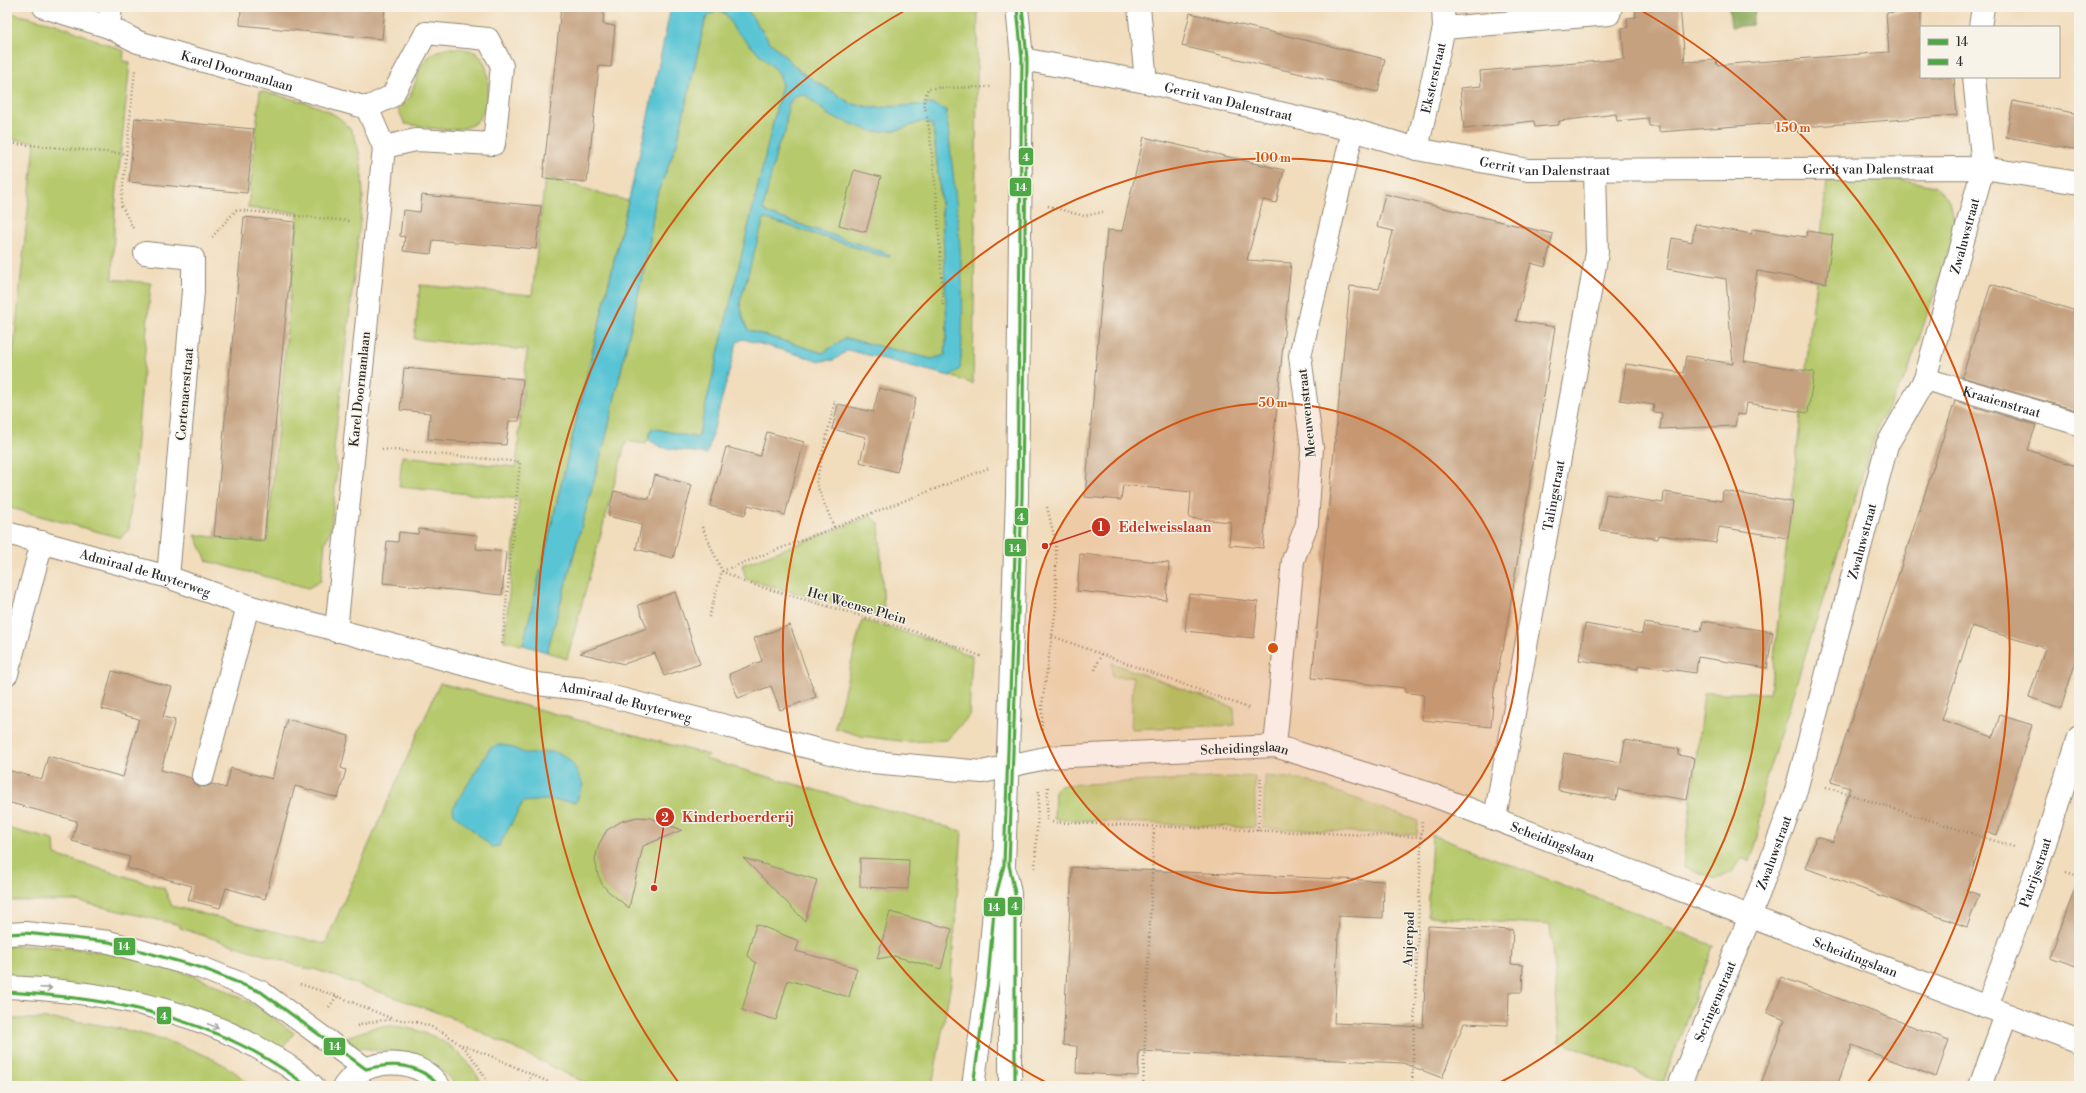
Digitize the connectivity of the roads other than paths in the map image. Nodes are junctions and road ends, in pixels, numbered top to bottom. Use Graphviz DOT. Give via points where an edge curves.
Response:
graph roads {
  1 [pos="44,7"];
  2 [pos="1018,7"];
  3 [pos="1139,7"];
  4 [pos="1611,7"];
  5 [pos="1983,7"];
  6 [pos="110,17"];
  7 [pos="1443,17"];
  8 [pos="1980,26"];
  9 [pos="1022,59"];
  10 [pos="1974,78"];
  11 [pos="1146,82"];
  12 [pos="367,108"];
  13 [pos="1353,130"];
  14 [pos="384,147"];
  15 [pos="1417,149"];
  16 [pos="1983,168"];
  17 [pos="1595,171"];
  18 [pos="2079,183"];
  19 [pos="145,253"];
  20 [pos="1925,379"];
  21 [pos="2079,424"];
  22 [pos="7,533"];
  23 [pos="42,542"];
  24 [pos="168,577"];
  25 [pos="248,606"];
  26 [pos="336,631"];
  27 [pos="7,674"];
  28 [pos="2079,737"];
  29 [pos="1275,746"];
  30 [pos="1008,766"];
  31 [pos="203,775"];
  32 [pos="1495,818"];
  33 [pos="1004,865"];
  34 [pos="1750,917"];
  35 [pos="7,934"];
  36 [pos="7,987"];
  37 [pos="1997,1011"];
  38 [pos="2079,1042"];
  39 [pos="366,1069"];
  40 [pos="313,1086"];
  41 [pos="344,1086"];
  42 [pos="439,1086"];
  43 [pos="973,1086"];
  44 [pos="1010,1086"];
  45 [pos="1679,1086"];
  46 [pos="1980,1086"];
  1 -- 6 [label="street, Karel Doormanlaan"];
  2 -- 9 [label="street"];
  3 -- 11 [label="street"];
  4 -- 7 [label="street" via="1609,14"];
  5 -- 8 [label="street"];
  6 -- 12 [label="street, Karel Doormanlaan" via="138,42"];
  7 -- 15 [label="street, Eksterstraat"];
  9 -- 11 [label="street, Gerrit van Dalenstraat"];
  9 -- 30 [label="street" via="1017,496"];
  10 -- 16 [label="street"];
  11 -- 13 [label="street, Gerrit van Dalenstraat"];
  12 -- 14 [label="street"];
  12 -- 14 [label="street" via="392,96 426,33 488,39 502,66 494,144 416,140"];
  13 -- 15 [label="street, Gerrit van Dalenstraat"];
  13 -- 29 [label="street, Meeuwenstraat" via="1300,356 1312,448 1307,524 1293,560"];
  14 -- 26 [label="street, Karel Doormanlaan"];
  15 -- 17 [label="street, Gerrit van Dalenstraat" via="1528,170"];
  16 -- 17 [label="street, Gerrit van Dalenstraat"];
  16 -- 18 [label="street, Gerrit van Dalenstraat"];
  16 -- 20 [label="street, Zwaluwstraat"];
  17 -- 32 [label="street, Talingstraat" via="1597,253"];
  19 -- 24 [label="street, Cortenaerstraat" via="193,258 193,291"];
  20 -- 21 [label="street, Kraaienstraat"];
  20 -- 34 [label="street, Zwaluwstraat" via="1887,445 1800,778"];
  22 -- 23 [label="street, Admiraal de Ruyterweg"];
  23 -- 24 [label="street, Admiraal de Ruyterweg"];
  23 -- 27 [label="street"];
  24 -- 25 [label="street, Admiraal de Ruyterweg"];
  25 -- 26 [label="street, Admiraal de Ruyterweg"];
  25 -- 31 [label="street"];
  26 -- 30 [label="street, Admiraal de Ruyterweg" via="537,684 582,689 862,761 982,772"];
  28 -- 37 [label="street, Patrijsstraat" via="2041,856"];
  29 -- 30 [label="street, Scheidingslaan" via="1050,757"];
  29 -- 32 [label="street, Scheidingslaan" via="1424,792"];
  30 -- 33 [label="street"];
  32 -- 34 [label="street, Scheidingslaan"];
  33 -- 43 [label="street" via="995,899 988,980"];
  33 -- 44 [label="street" via="1010,893"];
  34 -- 37 [label="street, Scheidingslaan"];
  34 -- 45 [label="street, Seringenstraat"];
  35 -- 39 [label="street" via="25,933 109,942 202,968 261,992"];
  36 -- 40 [label="street, one-way" via="57,989 115,998 170,1011 213,1025 250,1043 301,1073"];
  37 -- 38 [label="street, Scheidingslaan"];
  37 -- 46 [label="street, Patrijsstraat"];
  39 -- 41 [label="street"];
  39 -- 42 [label="street" via="384,1064 403,1064 421,1070"];
}
